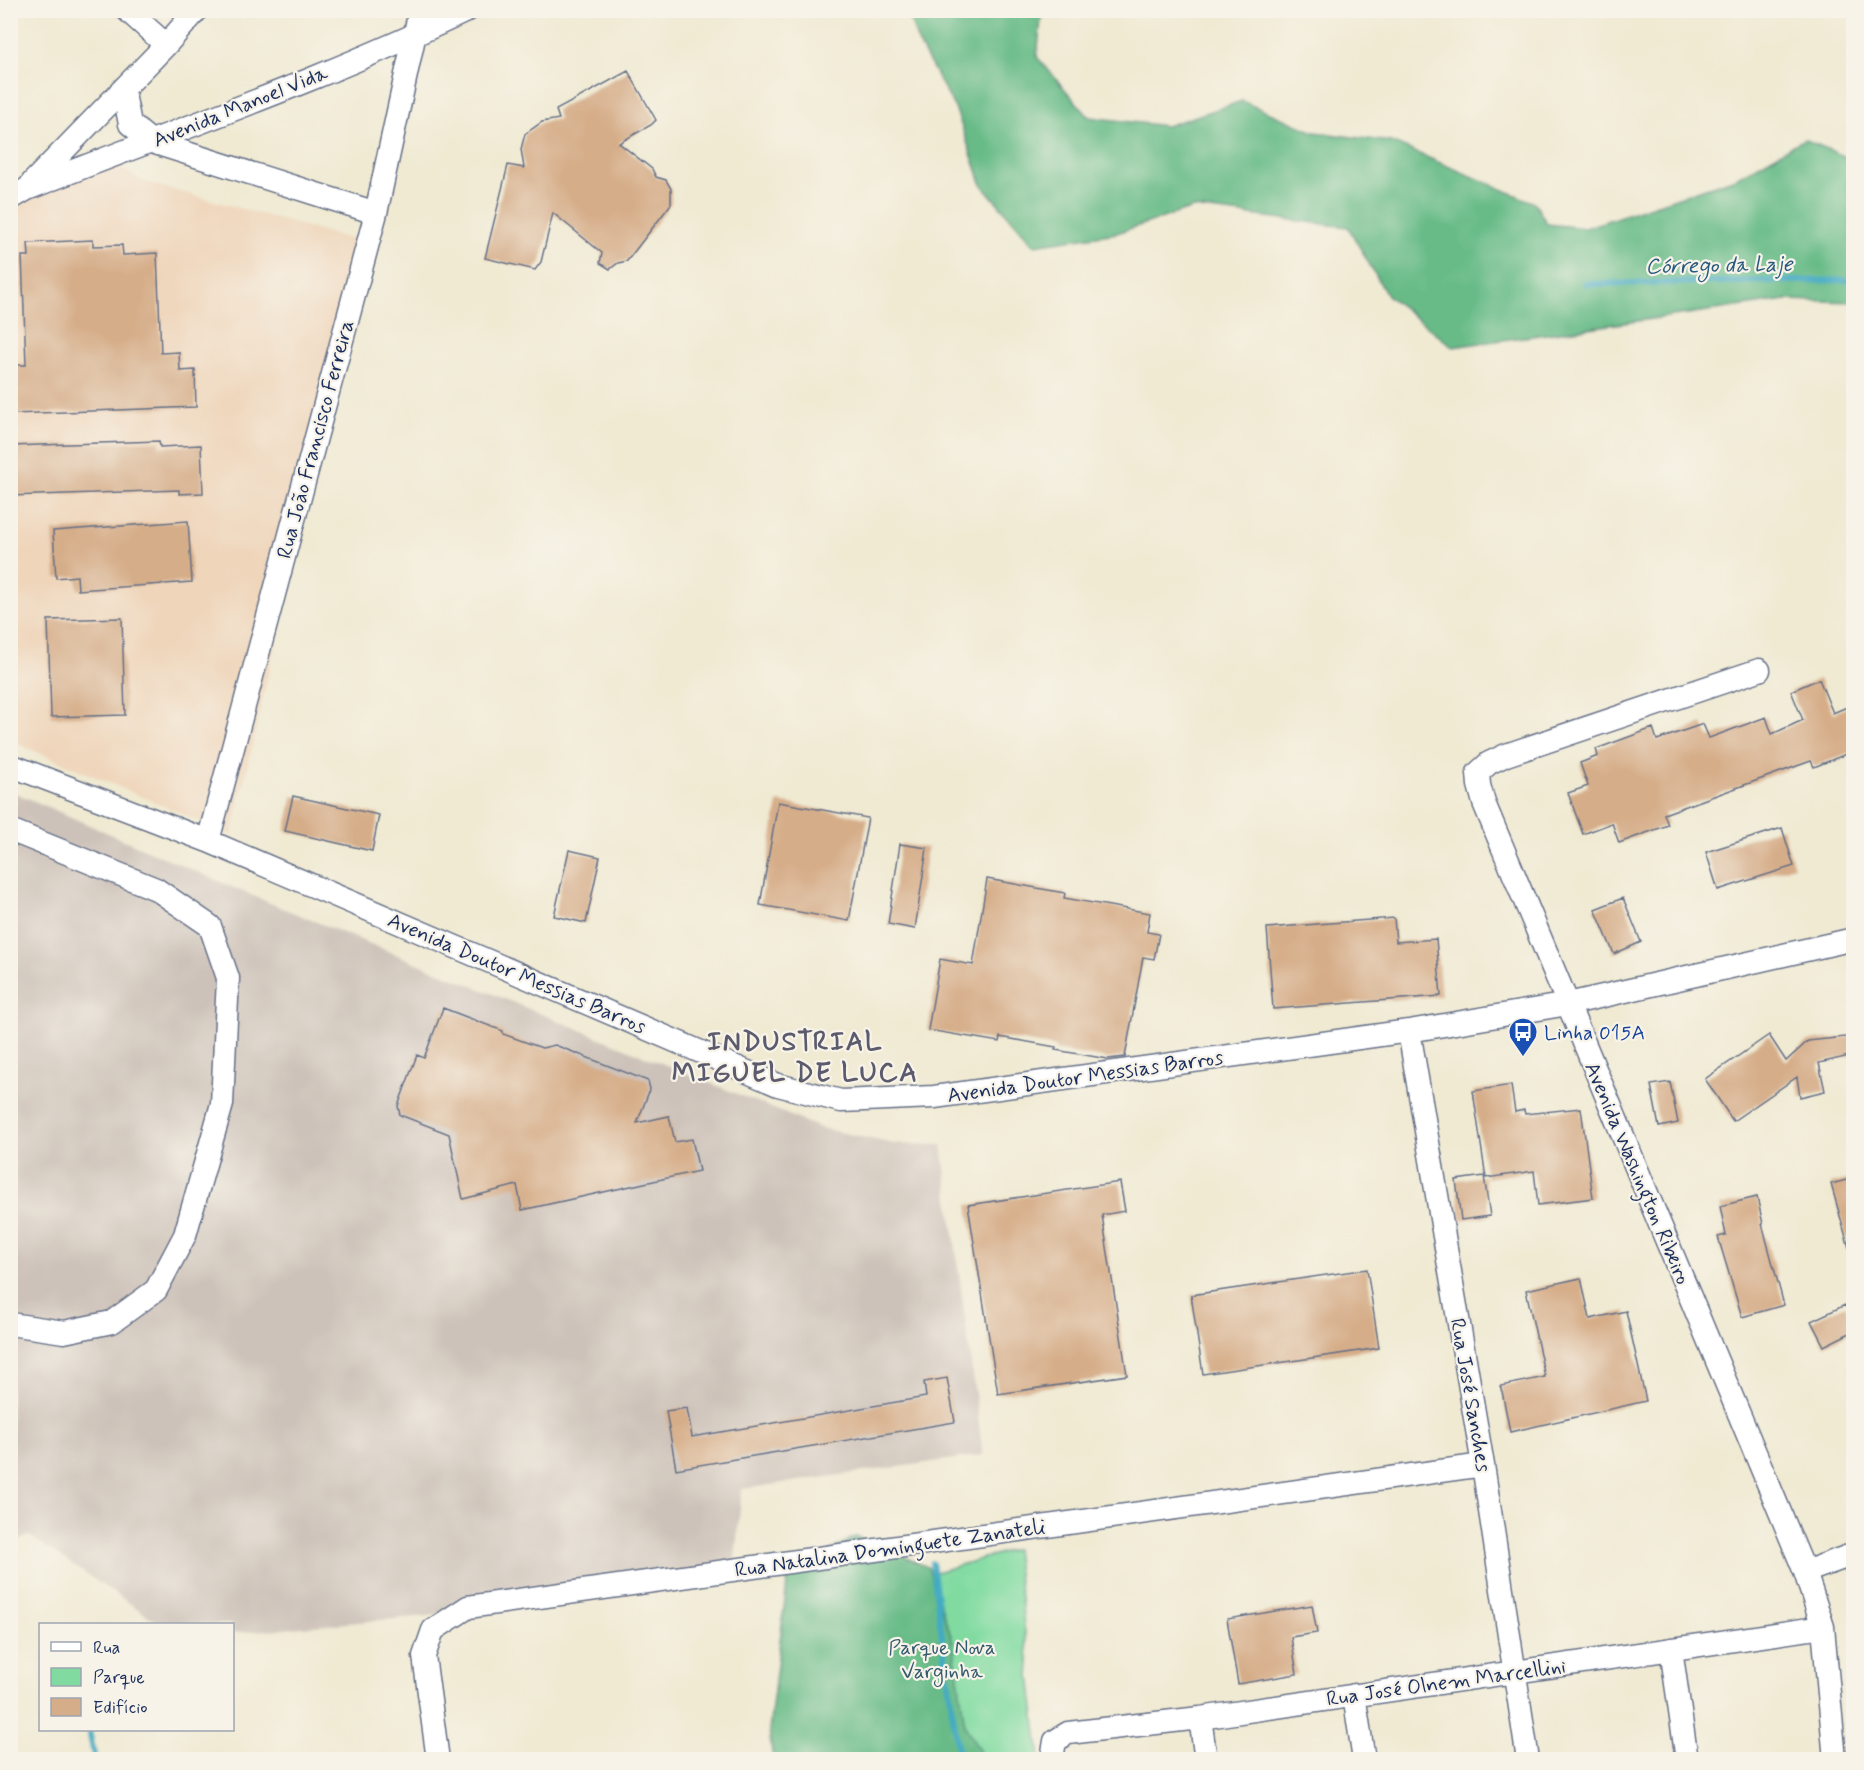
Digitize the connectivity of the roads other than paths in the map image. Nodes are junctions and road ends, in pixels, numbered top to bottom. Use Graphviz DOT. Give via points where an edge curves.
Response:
graph roads {
  1 [pos="127,10"];
  2 [pos="197,10"];
  3 [pos="420,10"];
  4 [pos="468,10"];
  5 [pos="415,36"];
  6 [pos="166,45"];
  7 [pos="123,89"];
  8 [pos="152,142"];
  9 [pos="19,194"];
  10 [pos="376,213"];
  11 [pos="1759,670"];
  12 [pos="10,765"];
  13 [pos="10,830"];
  14 [pos="208,841"];
  15 [pos="1854,939"];
  16 [pos="1568,1004"];
  17 [pos="1409,1031"];
  18 [pos="10,1324"];
  19 [pos="1483,1465"];
  20 [pos="1854,1554"];
  21 [pos="1805,1572"];
  22 [pos="1823,1627"];
  23 [pos="1671,1649"];
  24 [pos="1515,1672"];
  25 [pos="1354,1695"];
  26 [pos="1200,1718"];
  27 [pos="438,1760"];
  28 [pos="1054,1760"];
  29 [pos="1206,1760"];
  30 [pos="1364,1760"];
  31 [pos="1528,1760"];
  32 [pos="1687,1760"];
  33 [pos="1835,1760"];
  1 -- 6 [label="street"];
  2 -- 6 [label="street"];
  3 -- 5 [label="street, Rua João Francisco Ferreira"];
  4 -- 5 [label="street, Avenida Manoel Vida"];
  5 -- 8 [label="street, Avenida Manoel Vida"];
  5 -- 10 [label="street, Rua João Francisco Ferreira"];
  6 -- 7 [label="street"];
  7 -- 8 [label="street" via="129,124"];
  7 -- 9 [label="street"];
  8 -- 9 [label="street, Avenida Manoel Vida"];
  8 -- 10 [label="street"];
  10 -- 14 [label="street, Rua João Francisco Ferreira"];
  11 -- 16 [label="street, Avenida Washington Ribeiro" via="1506,755 1478,772 1484,803"];
  12 -- 14 [label="street, Avenida Doutor Messias Barros"];
  13 -- 18 [label="street" via="156,889 210,926 228,978 222,1104 185,1235 156,1290 112,1322 64,1332"];
  14 -- 17 [label="street, Avenida Doutor Messias Barros" via="778,1085 840,1101 933,1097"];
  15 -- 16 [label="street, Avenida Doutor Messias Barros"];
  16 -- 17 [label="street, Avenida Doutor Messias Barros"];
  16 -- 21 [label="street, Avenida Washington Ribeiro"];
  17 -- 19 [label="street, Rua José Sanches"];
  19 -- 24 [label="street, Rua José Sanches"];
  19 -- 27 [label="street, Rua Natalina Dominguete Zanateli" via="468,1607 433,1630 424,1656"];
  20 -- 21 [label="street"];
  21 -- 22 [label="street, Avenida Washington Ribeiro"];
  22 -- 23 [label="street, Rua José Olnem Marcellini"];
  22 -- 33 [label="street, Avenida Washington Ribeiro"];
  23 -- 24 [label="street, Rua José Olnem Marcellini"];
  23 -- 32 [label="street"];
  24 -- 25 [label="street, Rua José Olnem Marcellini"];
  24 -- 31 [label="street, Rua José Sanches"];
  25 -- 26 [label="street, Rua José Olnem Marcellini"];
  25 -- 30 [label="street"];
  26 -- 28 [label="street, Rua José Olnem Marcellini" via="1068,1733 1055,1741"];
  26 -- 29 [label="street"];
}
